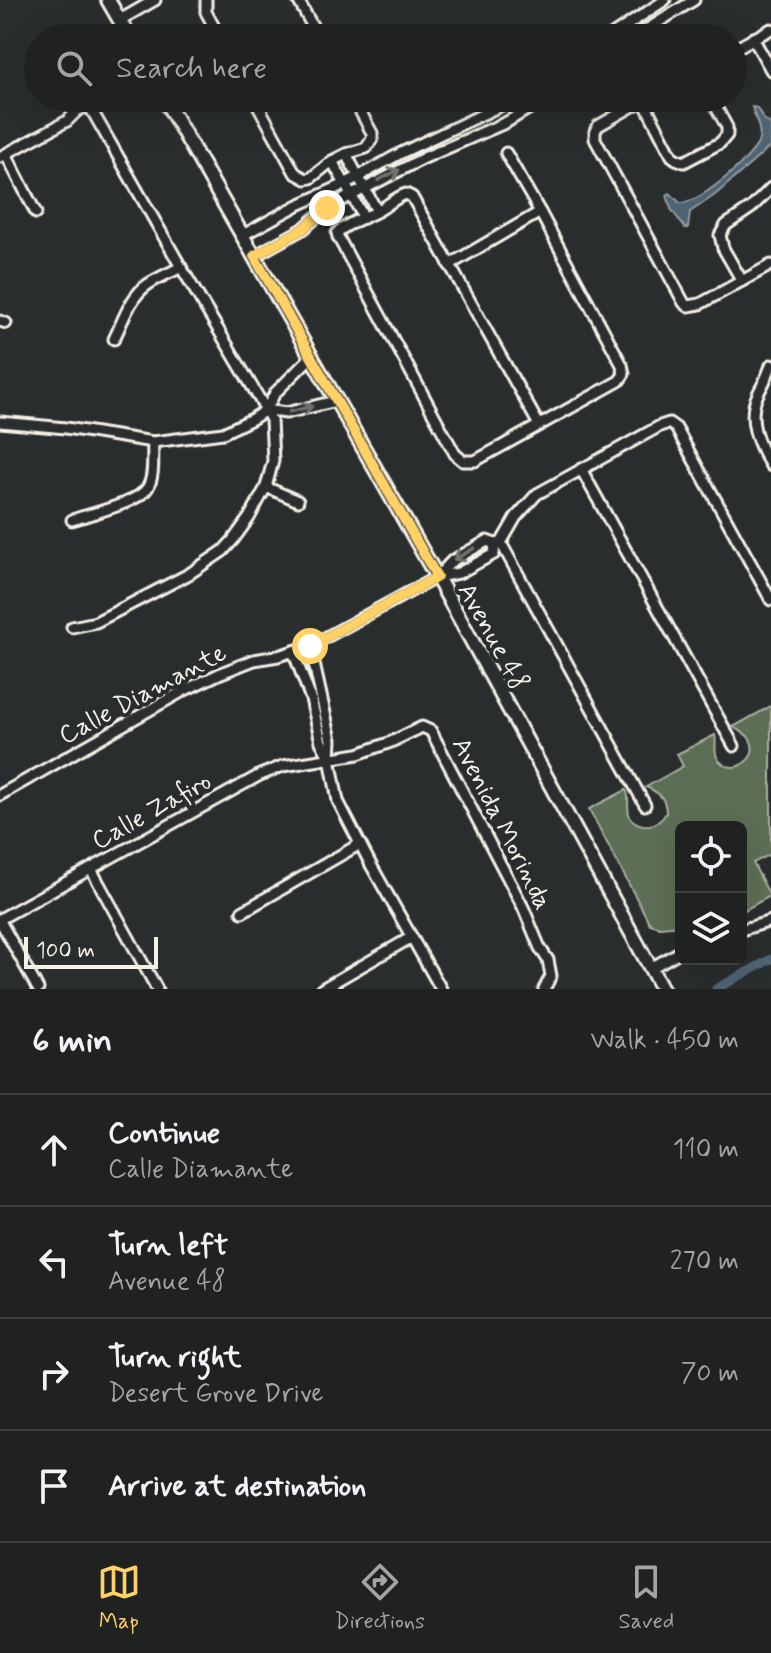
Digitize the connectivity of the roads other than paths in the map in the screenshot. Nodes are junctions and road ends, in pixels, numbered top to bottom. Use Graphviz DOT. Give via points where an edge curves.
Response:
graph roads {
  1 [pos="108,0"];
  2 [pos="206,0"];
  3 [pos="298,0"];
  4 [pos="665,0"];
  5 [pos="694,0"];
  6 [pos="151,1"];
  7 [pos="120,20"];
  8 [pos="122,24"];
  9 [pos="212,24"];
  10 [pos="311,24"];
  11 [pos="629,24"];
  12 [pos="655,24"];
  13 [pos="771,29"];
  14 [pos="753,38"];
  15 [pos="747,42"];
  16 [pos="771,70"];
  17 [pos="76,112"];
  18 [pos="94,112"];
  19 [pos="172,112"];
  20 [pos="262,112"];
  21 [pos="361,112"];
  22 [pos="487,112"];
  23 [pos="523,112"];
  24 [pos="621,112"];
  25 [pos="650,112"];
  26 [pos="719,112"];
  27 [pos="506,153"];
  28 [pos="346,154"];
  29 [pos="3,156"];
  30 [pos="332,161"];
  31 [pos="358,177"];
  32 [pos="345,184"];
  33 [pos="365,188"];
  34 [pos="771,188"];
  35 [pos="351,195"];
  36 [pos="320,196"];
  37 [pos="327,208"];
  38 [pos="377,211"];
  39 [pos="540,212"];
  40 [pos="36,213"];
  41 [pos="364,218"];
  42 [pos="243,235"];
  43 [pos="254,256"];
  44 [pos="449,265"];
  45 [pos="771,265"];
  46 [pos="181,267"];
  47 [pos="742,281"];
  48 [pos="114,339"];
  49 [pos="311,357"];
  50 [pos="771,365"];
  51 [pos="336,401"];
  52 [pos="266,410"];
  53 [pos="0,422"];
  54 [pos="539,425"];
  55 [pos="153,442"];
  56 [pos="771,466"];
  57 [pos="581,469"];
  58 [pos="266,487"];
  59 [pos="298,501"];
  60 [pos="72,520"];
  61 [pos="498,544"];
  62 [pos="437,577"];
  63 [pos="771,600"];
  64 [pos="72,627"];
  65 [pos="310,646"];
  66 [pos="293,651"];
  67 [pos="320,687"];
  68 [pos="308,690"];
  69 [pos="734,746"];
  70 [pos="330,758"];
  71 [pos="0,795"];
  72 [pos="645,805"];
  73 [pos="360,844"];
  74 [pos="91,869"];
  75 [pos="242,912"];
  76 [pos="0,920"];
  77 [pos="771,921"];
  78 [pos="747,928"];
  79 [pos="412,937"];
  80 [pos="675,954"];
  81 [pos="651,968"];
  82 [pos="38,989"];
  83 [pos="157,989"];
  84 [pos="322,989"];
  85 [pos="441,989"];
  86 [pos="544,989"];
  87 [pos="662,989"];
  1 -- 7 [label="main road"];
  2 -- 9 [label="street"];
  3 -- 10 [label="street"];
  4 -- 11 [label="street"];
  5 -- 12 [label="street"];
  6 -- 7 [label="street"];
  7 -- 8 [label="main road"];
  13 -- 14 [label="street"];
  14 -- 15 [label="street"];
  14 -- 16 [label="street"];
  17 -- 29 [label="street"];
  18 -- 46 [label="street"];
  19 -- 42 [label="main road, Avenue 48"];
  20 -- 30 [label="street" via="302,178 311,178"];
  21 -- 28 [label="street" via="372,139 366,148"];
  22 -- 31 [label="street"];
  33 -- 23 [label="street, one-way"];
  24 -- 47 [label="street" via="598,126 595,139 684,303 700,304"];
  25 -- 26 [label="street" via="672,156 684,162 727,135"];
  27 -- 39 [label="street"];
  28 -- 30 [label="street"];
  28 -- 31 [label="street"];
  29 -- 40 [label="street"];
  30 -- 32 [label="street"];
  31 -- 32 [label="street"];
  31 -- 33 [label="street"];
  32 -- 35 [label="street"];
  32 -- 36 [label="street"];
  33 -- 35 [label="street"];
  33 -- 38 [label="street"];
  34 -- 47 [label="street" via="720,235"];
  35 -- 37 [label="street"];
  35 -- 41 [label="street"];
  36 -- 37 [label="street"];
  36 -- 42 [label="street"];
  37 -- 43 [label="street" via="303,229"];
  38 -- 41 [label="street"];
  38 -- 44 [label="street" via="403,194 412,197"];
  39 -- 44 [label="street"];
  39 -- 54 [label="street" via="624,374"];
  41 -- 54 [label="street" via="337,233 340,243 455,454 475,461"];
  42 -- 43 [label="main road, Avenue 48"];
  43 -- 49 [label="main road, Avenue 48"];
  44 -- 54 [label="street"];
  45 -- 47 [label="street"];
  46 -- 48 [label="street" via="139,292"];
  46 -- 52 [label="street"];
  49 -- 51 [label="main road, Avenue 48"];
  49 -- 52 [label="street" via="275,393"];
  50 -- 56 [label="street" via="753,413 754,429"];
  52 -- 51 [label="street, one-way" via="286,413"];
  51 -- 62 [label="main road, Avenue 48"];
  52 -- 55 [label="street" via="223,433"];
  52 -- 58 [label="street" via="273,461"];
  53 -- 55 [label="street"];
  55 -- 60 [label="street" via="145,491 131,501"];
  57 -- 61 [label="street" via="537,494"];
  57 -- 63 [label="street" via="669,423"];
  57 -- 69 [label="street"];
  58 -- 59 [label="street"];
  58 -- 64 [label="street" via="241,531 211,560 96,622"];
  61 -- 62 [label="street, Calle Diamante" via="494,554 459,573"];
  61 -- 72 [label="street"];
  62 -- 65 [label="street, Calle Diamante"];
  62 -- 81 [label="main road, Avenue 48"];
  65 -- 66 [label="street, Calle Diamante"];
  65 -- 67 [label="street"];
  66 -- 68 [label="street"];
  66 -- 71 [label="street, Calle Diamante" via="254,660 196,685"];
  67 -- 68 [label="street"];
  67 -- 70 [label="street"];
  68 -- 70 [label="street"];
  70 -- 73 [label="street" via="338,801"];
  70 -- 74 [label="street, Calle Zafiro" via="260,775"];
  70 -- 86 [label="street, Avenida Morinda" via="358,754 422,727 431,731 548,960 551,976"];
  73 -- 75 [label="street"];
  73 -- 79 [label="street"];
  74 -- 76 [label="street, Calle Zafiro"];
  74 -- 83 [label="street"];
  76 -- 82 [label="street"];
  77 -- 78 [label="street"];
  79 -- 84 [label="street"];
  79 -- 85 [label="street"];
  80 -- 81 [label="street"];
  81 -- 87 [label="main road, Avenue 48"];
}
